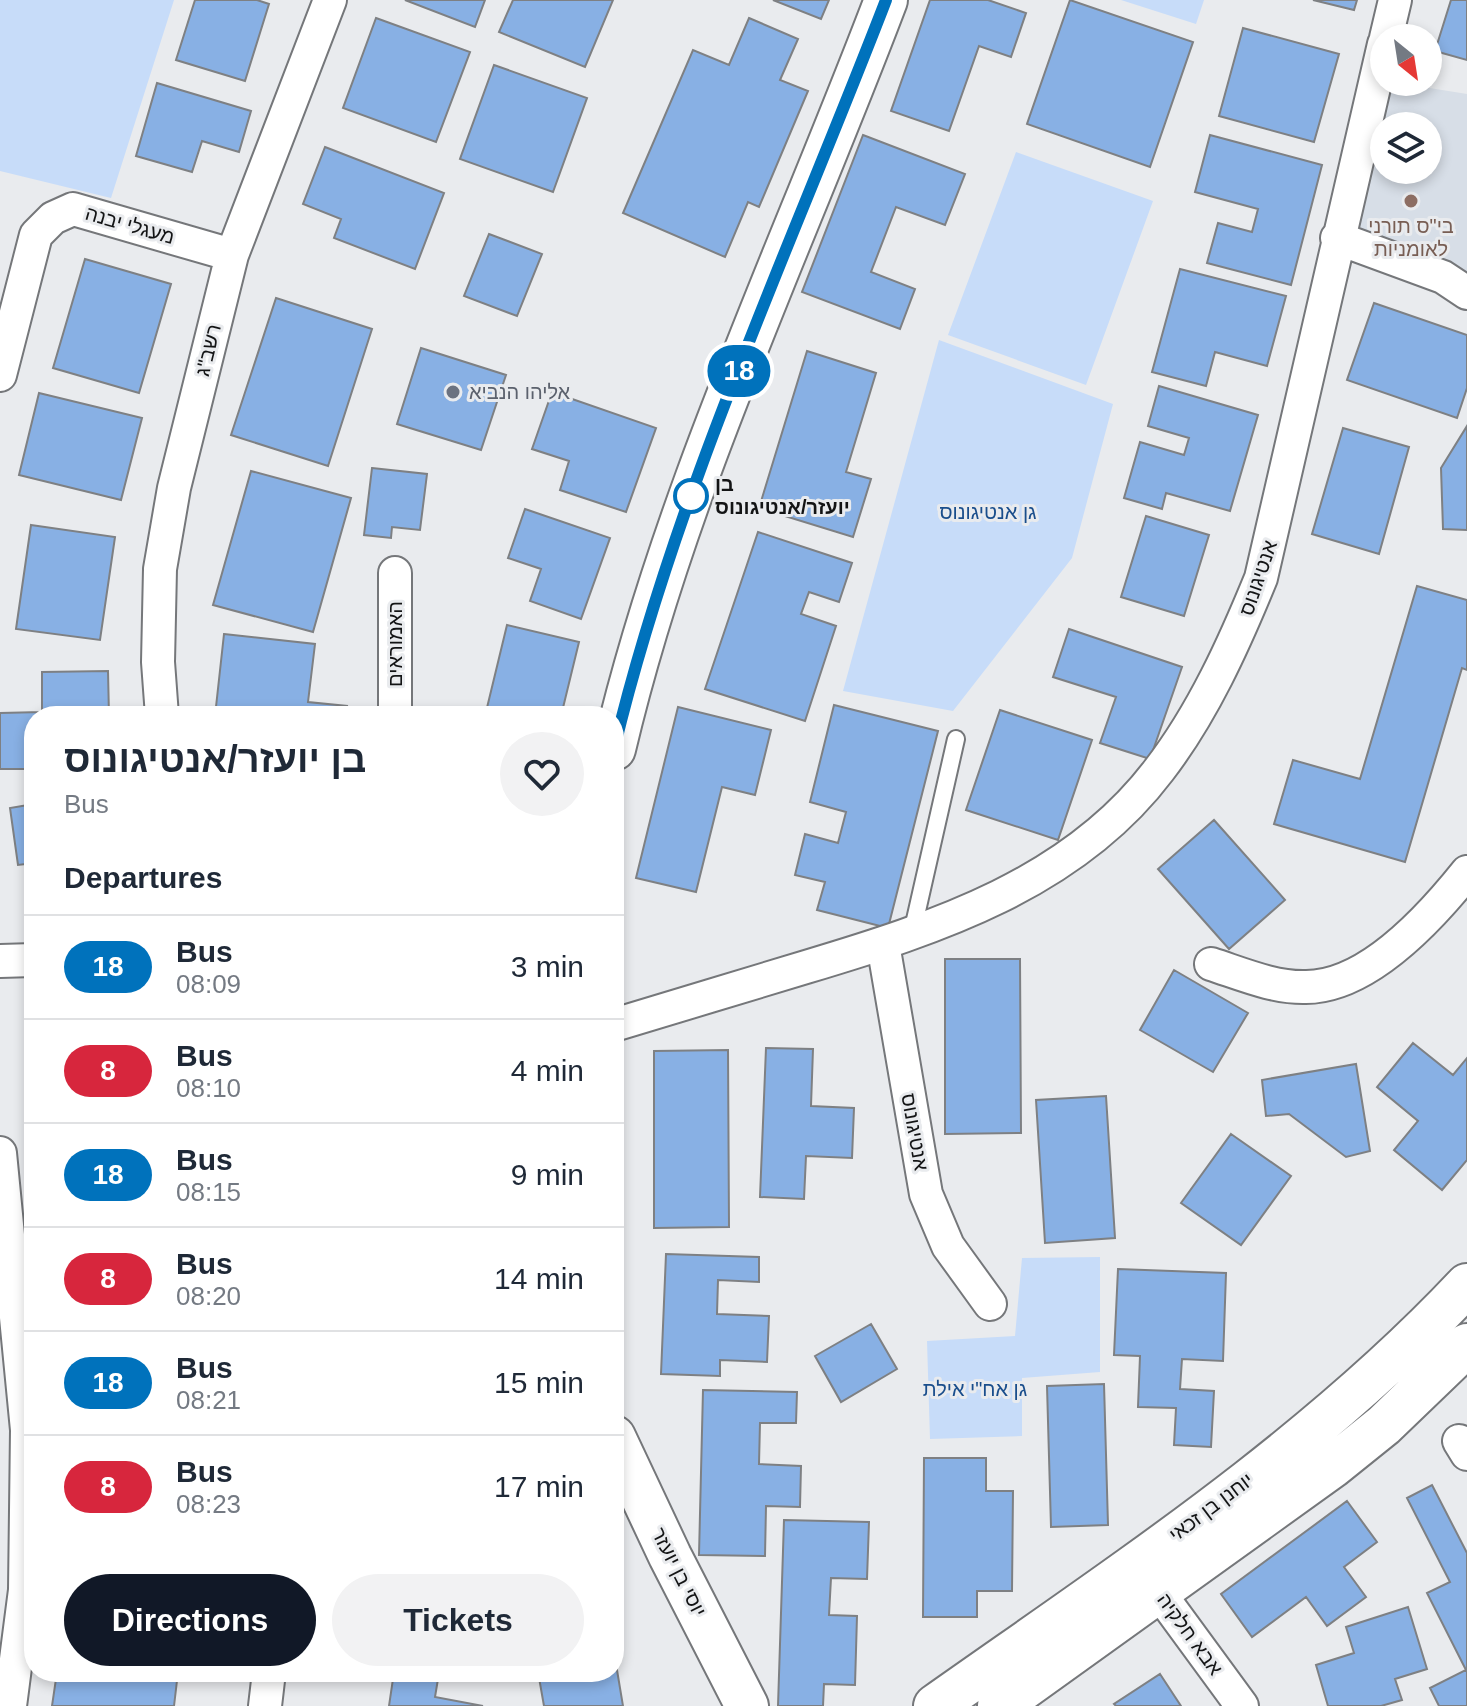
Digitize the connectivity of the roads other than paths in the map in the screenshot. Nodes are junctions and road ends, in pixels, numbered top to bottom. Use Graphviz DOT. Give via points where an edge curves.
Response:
graph roads {
  1 [pos="330,0"];
  2 [pos="886,0"];
  3 [pos="1395,0"];
  4 [pos="1389,24"];
  5 [pos="1371,96"];
  6 [pos="1337,238"];
  7 [pos="232,255"];
  8 [pos="1467,293"];
  9 [pos="9,296"];
  10 [pos="0,375"];
  11 [pos="395,573"];
  12 [pos="161,706"];
  13 [pos="395,706"];
  14 [pos="624,707"];
  15 [pos="956,739"];
  16 [pos="1467,872"];
  17 [pos="897,939"];
  18 [pos="24,960"];
  19 [pos="0,961"];
  20 [pos="1211,964"];
  21 [pos="624,1022"];
  22 [pos="0,1153"];
  23 [pos="1467,1285"];
  24 [pos="990,1304"];
  25 [pos="24,1339"];
  26 [pos="1467,1345"];
  27 [pos="624,1458"];
  28 [pos="24,1545"];
  29 [pos="1148,1578"];
  30 [pos="12,1590"];
  31 [pos="268,1682"];
  32 [pos="10,1706"];
  33 [pos="265,1706"];
  34 [pos="747,1706"];
  35 [pos="935,1706"];
  36 [pos="999,1706"];
  37 [pos="1242,1706"];
  1 -- 7 [label="street, רשב\"ג"];
  2 -- 14 [label="street" via="693,490"];
  3 -- 4 [label="street"];
  5 -- 6 [label="street, אנטיגונוס"];
  6 -- 8 [label="street" via="1443,277"];
  6 -- 17 [label="street, אנטיגונוס" via="1261,578 1234,644 1159,771 1093,837 1029,882 973,912"];
  7 -- 9 [label="street, מעגלי יבנה" via="73,209 53,218 36,235"];
  7 -- 12 [label="street, רשב\"ג" via="174,488 160,569"];
  9 -- 10 [label="street, מעגלי יבנה"];
  11 -- 13 [label="street, האמוראים"];
  15 -- 17 [label="lane"];
  16 -- 20 [label="street" via="1402,940 1338,983 1270,983"];
  17 -- 21 [label="street, אנטיגונוס"];
  17 -- 24 [label="street, אנטיגונוס" via="926,1194 948,1246"];
  18 -- 19 [label="street"];
  22 -- 25 [label="street"];
  23 -- 29 [label="street, יוחנן בן זכאי" via="1425,1330"];
  26 -- 29 [label="street, יוחנן בן זכאי" via="1363,1441"];
  27 -- 34 [label="street, יוסי בן יועזר"];
  28 -- 30 [label="street"];
  29 -- 35 [label="street, יוחנן בן זכאי"];
  29 -- 36 [label="street, יוחנן בן זכאי"];
  29 -- 37 [label="street, אבא חלקיה"];
  30 -- 32 [label="street"];
  31 -- 33 [label="street"];
}
